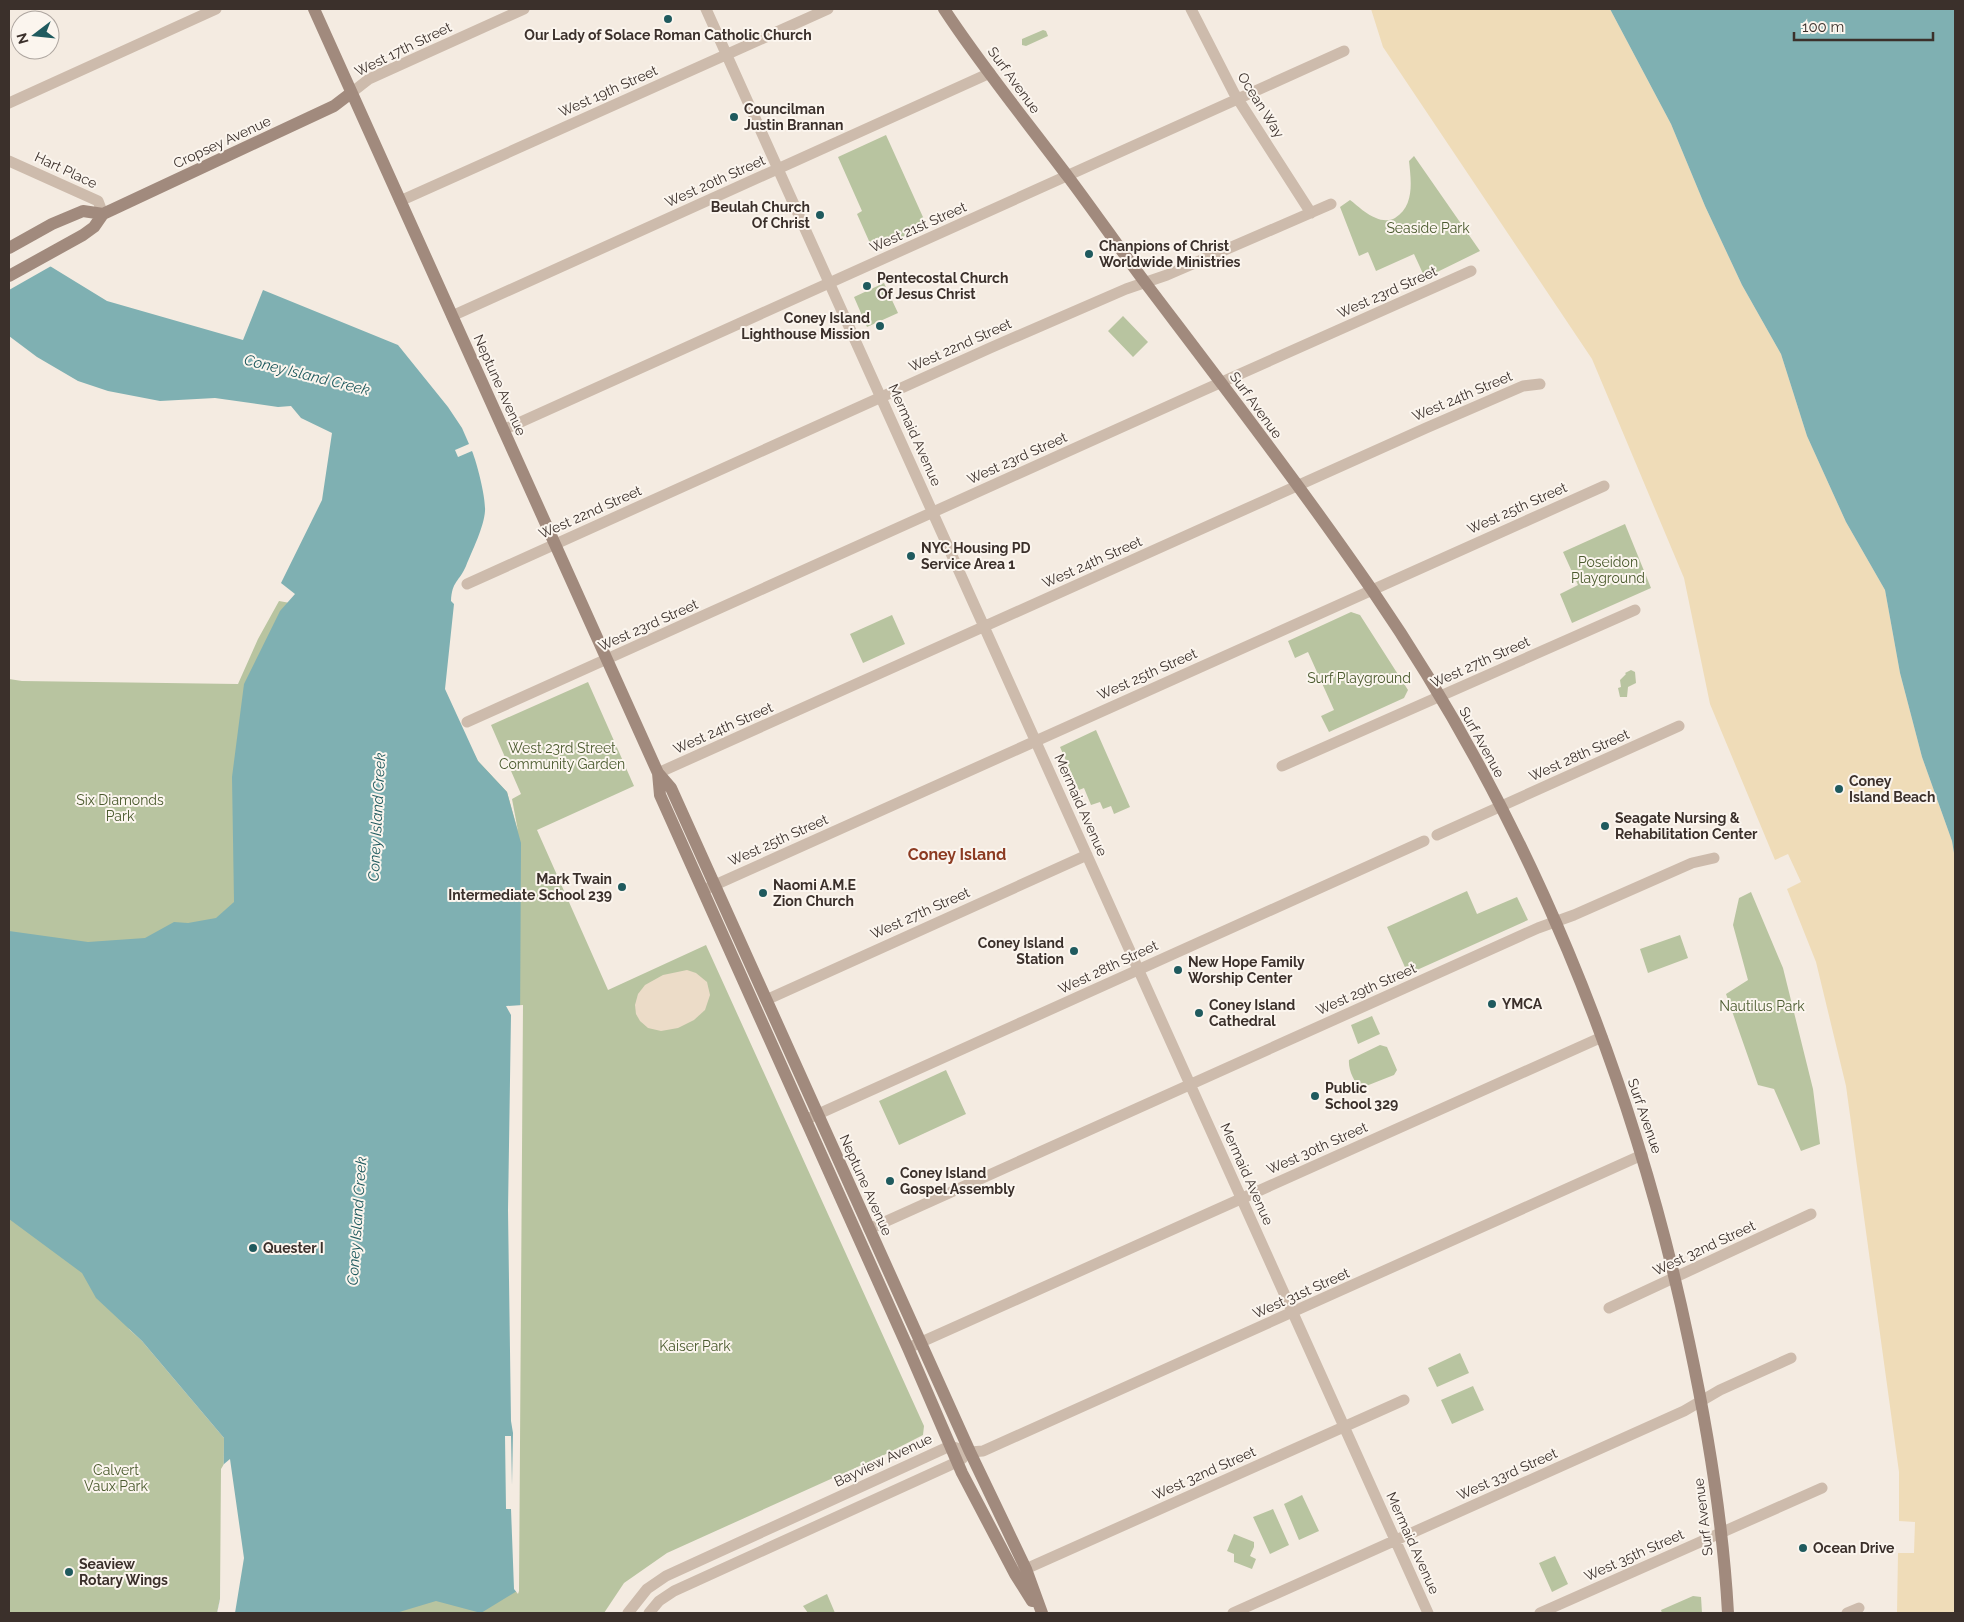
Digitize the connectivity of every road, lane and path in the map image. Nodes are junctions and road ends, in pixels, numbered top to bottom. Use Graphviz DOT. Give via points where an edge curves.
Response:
graph roads {
  1 [pos="216,9"];
  2 [pos="314,9"];
  3 [pos="524,9"];
  4 [pos="706,9"];
  5 [pos="828,9"];
  6 [pos="944,9"];
  7 [pos="1191,9"];
  8 [pos="1344,51"];
  9 [pos="727,55"];
  10 [pos="990,72"];
  11 [pos="351,93"];
  12 [pos="1238,100"];
  13 [pos="9,104"];
  14 [pos="9,161"];
  15 [pos="778,169"];
  16 [pos="1067,176"];
  17 [pos="400,201"];
  18 [pos="1331,204"];
  19 [pos="1311,213"];
  20 [pos="103,214"];
  21 [pos="9,248"];
  22 [pos="1471,271"];
  23 [pos="9,276"];
  24 [pos="1145,282"];
  25 [pos="830,283"];
  26 [pos="452,316"];
  27 [pos="1220,382"];
  28 [pos="1540,384"];
  29 [pos="881,397"];
  30 [pos="503,430"];
  31 [pos="1297,486"];
  32 [pos="1604,486"];
  33 [pos="933,513"];
  34 [pos="554,545"];
  35 [pos="467,584"];
  36 [pos="1371,589"];
  37 [pos="1635,610"];
  38 [pos="984,626"];
  39 [pos="606,660"];
  40 [pos="1439,697"];
  41 [pos="467,722"];
  42 [pos="1679,726"];
  43 [pos="1036,741"];
  44 [pos="1282,766"];
  45 [pos="658,773"];
  46 [pos="1500,806"];
  47 [pos="1437,835"];
  48 [pos="1424,841"];
  49 [pos="1087,855"];
  50 [pos="1714,858"];
  51 [pos="714,885"];
  52 [pos="702,890"];
  53 [pos="1555,922"];
  54 [pos="1138,969"];
  55 [pos="766,1000"];
  56 [pos="1602,1037"];
  57 [pos="1190,1084"];
  58 [pos="818,1114"];
  59 [pos="805,1120"];
  60 [pos="1642,1155"];
  61 [pos="1242,1198"];
  62 [pos="1811,1214"];
  63 [pos="869,1229"];
  64 [pos="1675,1276"];
  65 [pos="1609,1308"];
  66 [pos="1293,1313"];
  67 [pos="921,1342"];
  68 [pos="908,1348"];
  69 [pos="1791,1358"];
  70 [pos="1404,1400"];
  71 [pos="1701,1401"];
  72 [pos="1344,1426"];
  73 [pos="950,1446"];
  74 [pos="970,1452"];
  75 [pos="957,1462"];
  76 [pos="1822,1488"];
  77 [pos="1720,1532"];
  78 [pos="1396,1541"];
  79 [pos="1020,1571"];
  80 [pos="1859,1608"];
  81 [pos="628,1613"];
  82 [pos="649,1613"];
  83 [pos="1041,1613"];
  84 [pos="1234,1613"];
  85 [pos="1428,1613"];
  86 [pos="1540,1613"];
  87 [pos="1728,1613"];
  88 [pos="1847,1613"];
  1 -- 13 [label="street"];
  2 -- 11 [label="main road, Neptune Avenue"];
  3 -- 11 [label="street, West 17th Street" via="369,80"];
  4 -- 9 [label="street, Mermaid Avenue"];
  5 -- 9 [label="street, West 19th Street"];
  6 -- 10 [label="main road, Surf Avenue"];
  7 -- 12 [label="street, Ocean Way"];
  8 -- 12 [label="street, West 21st Street"];
  9 -- 15 [label="street, Mermaid Avenue"];
  9 -- 17 [label="street, West 19th Street"];
  10 -- 15 [label="street, West 20th Street"];
  10 -- 16 [label="main road, Surf Avenue"];
  11 -- 17 [label="main road, Neptune Avenue"];
  11 -- 20 [label="main road, Cropsey Avenue" via="334,106"];
  12 -- 16 [label="street, West 21st Street"];
  12 -- 19 [label="street, Ocean Way"];
  14 -- 20 [label="street, Hart Place" via="98,201"];
  15 -- 25 [label="street, Mermaid Avenue"];
  15 -- 26 [label="street, West 20th Street"];
  16 -- 24 [label="main road, Surf Avenue"];
  16 -- 25 [label="street, West 21st Street"];
  17 -- 26 [label="main road, Neptune Avenue"];
  18 -- 19 [label="street, West 22nd Street"];
  19 -- 24 [label="street, West 22nd Street"];
  20 -- 21 [label="main road, Cropsey Avenue" via="83,211"];
  20 -- 23 [label="main road, Cropsey Avenue" via="94,227"];
  22 -- 27 [label="street, West 23rd Street"];
  24 -- 27 [label="main road, Surf Avenue"];
  24 -- 29 [label="street, West 22nd Street"];
  25 -- 29 [label="street, Mermaid Avenue"];
  25 -- 30 [label="street, West 21st Street"];
  26 -- 30 [label="main road, Neptune Avenue"];
  27 -- 31 [label="main road, Surf Avenue"];
  27 -- 33 [label="street, West 23rd Street"];
  28 -- 31 [label="street, West 24th Street" via="1523,386"];
  29 -- 33 [label="street, Mermaid Avenue"];
  29 -- 34 [label="street, West 22nd Street"];
  30 -- 34 [label="main road, Neptune Avenue"];
  31 -- 36 [label="main road, Surf Avenue"];
  31 -- 38 [label="street, West 24th Street"];
  32 -- 36 [label="street, West 25th Street"];
  33 -- 38 [label="street, Mermaid Avenue"];
  33 -- 39 [label="street, West 23rd Street"];
  34 -- 35 [label="street, West 22nd Street"];
  34 -- 39 [label="main road, Neptune Avenue"];
  36 -- 40 [label="main road, Surf Avenue"];
  36 -- 43 [label="street, West 25th Street"];
  37 -- 40 [label="street, West 27th Street"];
  38 -- 43 [label="street, Mermaid Avenue"];
  38 -- 45 [label="street, West 24th Street"];
  39 -- 41 [label="street, West 23rd Street"];
  39 -- 45 [label="main road, Neptune Avenue"];
  40 -- 44 [label="street, West 27th Street"];
  40 -- 46 [label="main road, Surf Avenue"];
  42 -- 46 [label="street, West 28th Street"];
  43 -- 49 [label="street, Mermaid Avenue"];
  43 -- 51 [label="street, West 25th Street"];
  45 -- 51 [label="main road, Neptune Avenue" via="671,788"];
  45 -- 52 [label="main road, Neptune Avenue" via="660,796"];
  46 -- 47 [label="street, West 28th Street"];
  46 -- 53 [label="main road, Surf Avenue"];
  48 -- 54 [label="street, West 28th Street"];
  49 -- 54 [label="street, Mermaid Avenue"];
  49 -- 55 [label="street, West 27th Street"];
  50 -- 53 [label="street, West 29th Street" via="1692,863"];
  51 -- 52 [label="street, West 25th Street"];
  51 -- 55 [label="main road, Neptune Avenue"];
  52 -- 59 [label="main road, Neptune Avenue"];
  53 -- 56 [label="main road, Surf Avenue"];
  53 -- 57 [label="street, West 29th Street"];
  54 -- 57 [label="street, Mermaid Avenue"];
  54 -- 58 [label="street, West 28th Street"];
  55 -- 58 [label="main road, Neptune Avenue"];
  56 -- 60 [label="main road, Surf Avenue"];
  56 -- 61 [label="street, West 30th Street"];
  57 -- 61 [label="street, Mermaid Avenue"];
  57 -- 63 [label="street, West 29th Street"];
  58 -- 59 [label="street, West 28th Street"];
  58 -- 63 [label="main road, Neptune Avenue"];
  59 -- 68 [label="main road, Neptune Avenue"];
  60 -- 64 [label="main road, Surf Avenue"];
  60 -- 66 [label="street, West 31st Street"];
  61 -- 66 [label="street, Mermaid Avenue"];
  61 -- 67 [label="street, West 30th Street"];
  62 -- 64 [label="street, West 32nd Street"];
  63 -- 67 [label="main road, Neptune Avenue"];
  64 -- 65 [label="street, West 32nd Street"];
  64 -- 71 [label="main road, Surf Avenue"];
  66 -- 72 [label="street, Mermaid Avenue"];
  66 -- 74 [label="street, West 31st Street" via="983,1451"];
  67 -- 68 [label="street, West 30th Street"];
  67 -- 74 [label="main road, Neptune Avenue"];
  68 -- 73 [label="main road, Neptune Avenue"];
  69 -- 71 [label="street, West 33rd Street"];
  70 -- 72 [label="street, West 32nd Street"];
  71 -- 77 [label="main road, Surf Avenue"];
  71 -- 78 [label="street, West 33rd Street"];
  72 -- 78 [label="street, Mermaid Avenue"];
  72 -- 79 [label="street, West 32nd Street"];
  73 -- 74 [label="street, Bayview Avenue"];
  73 -- 75 [label="main road, Neptune Avenue"];
  73 -- 81 [label="street, Bayview Avenue" via="666,1576 647,1589"];
  74 -- 75 [label="street"];
  74 -- 79 [label="main road, Neptune Avenue"];
  75 -- 79 [label="main road, Neptune Avenue"];
  75 -- 82 [label="street" via="674,1591"];
  76 -- 77 [label="street, West 35th Street"];
  77 -- 86 [label="street, West 35th Street"];
  77 -- 87 [label="main road, Surf Avenue"];
  78 -- 84 [label="street, West 33rd Street"];
  78 -- 85 [label="street, Mermaid Avenue"];
  79 -- 83 [label="main road, Neptune Avenue"];
  80 -- 88 [label="street"];
}
